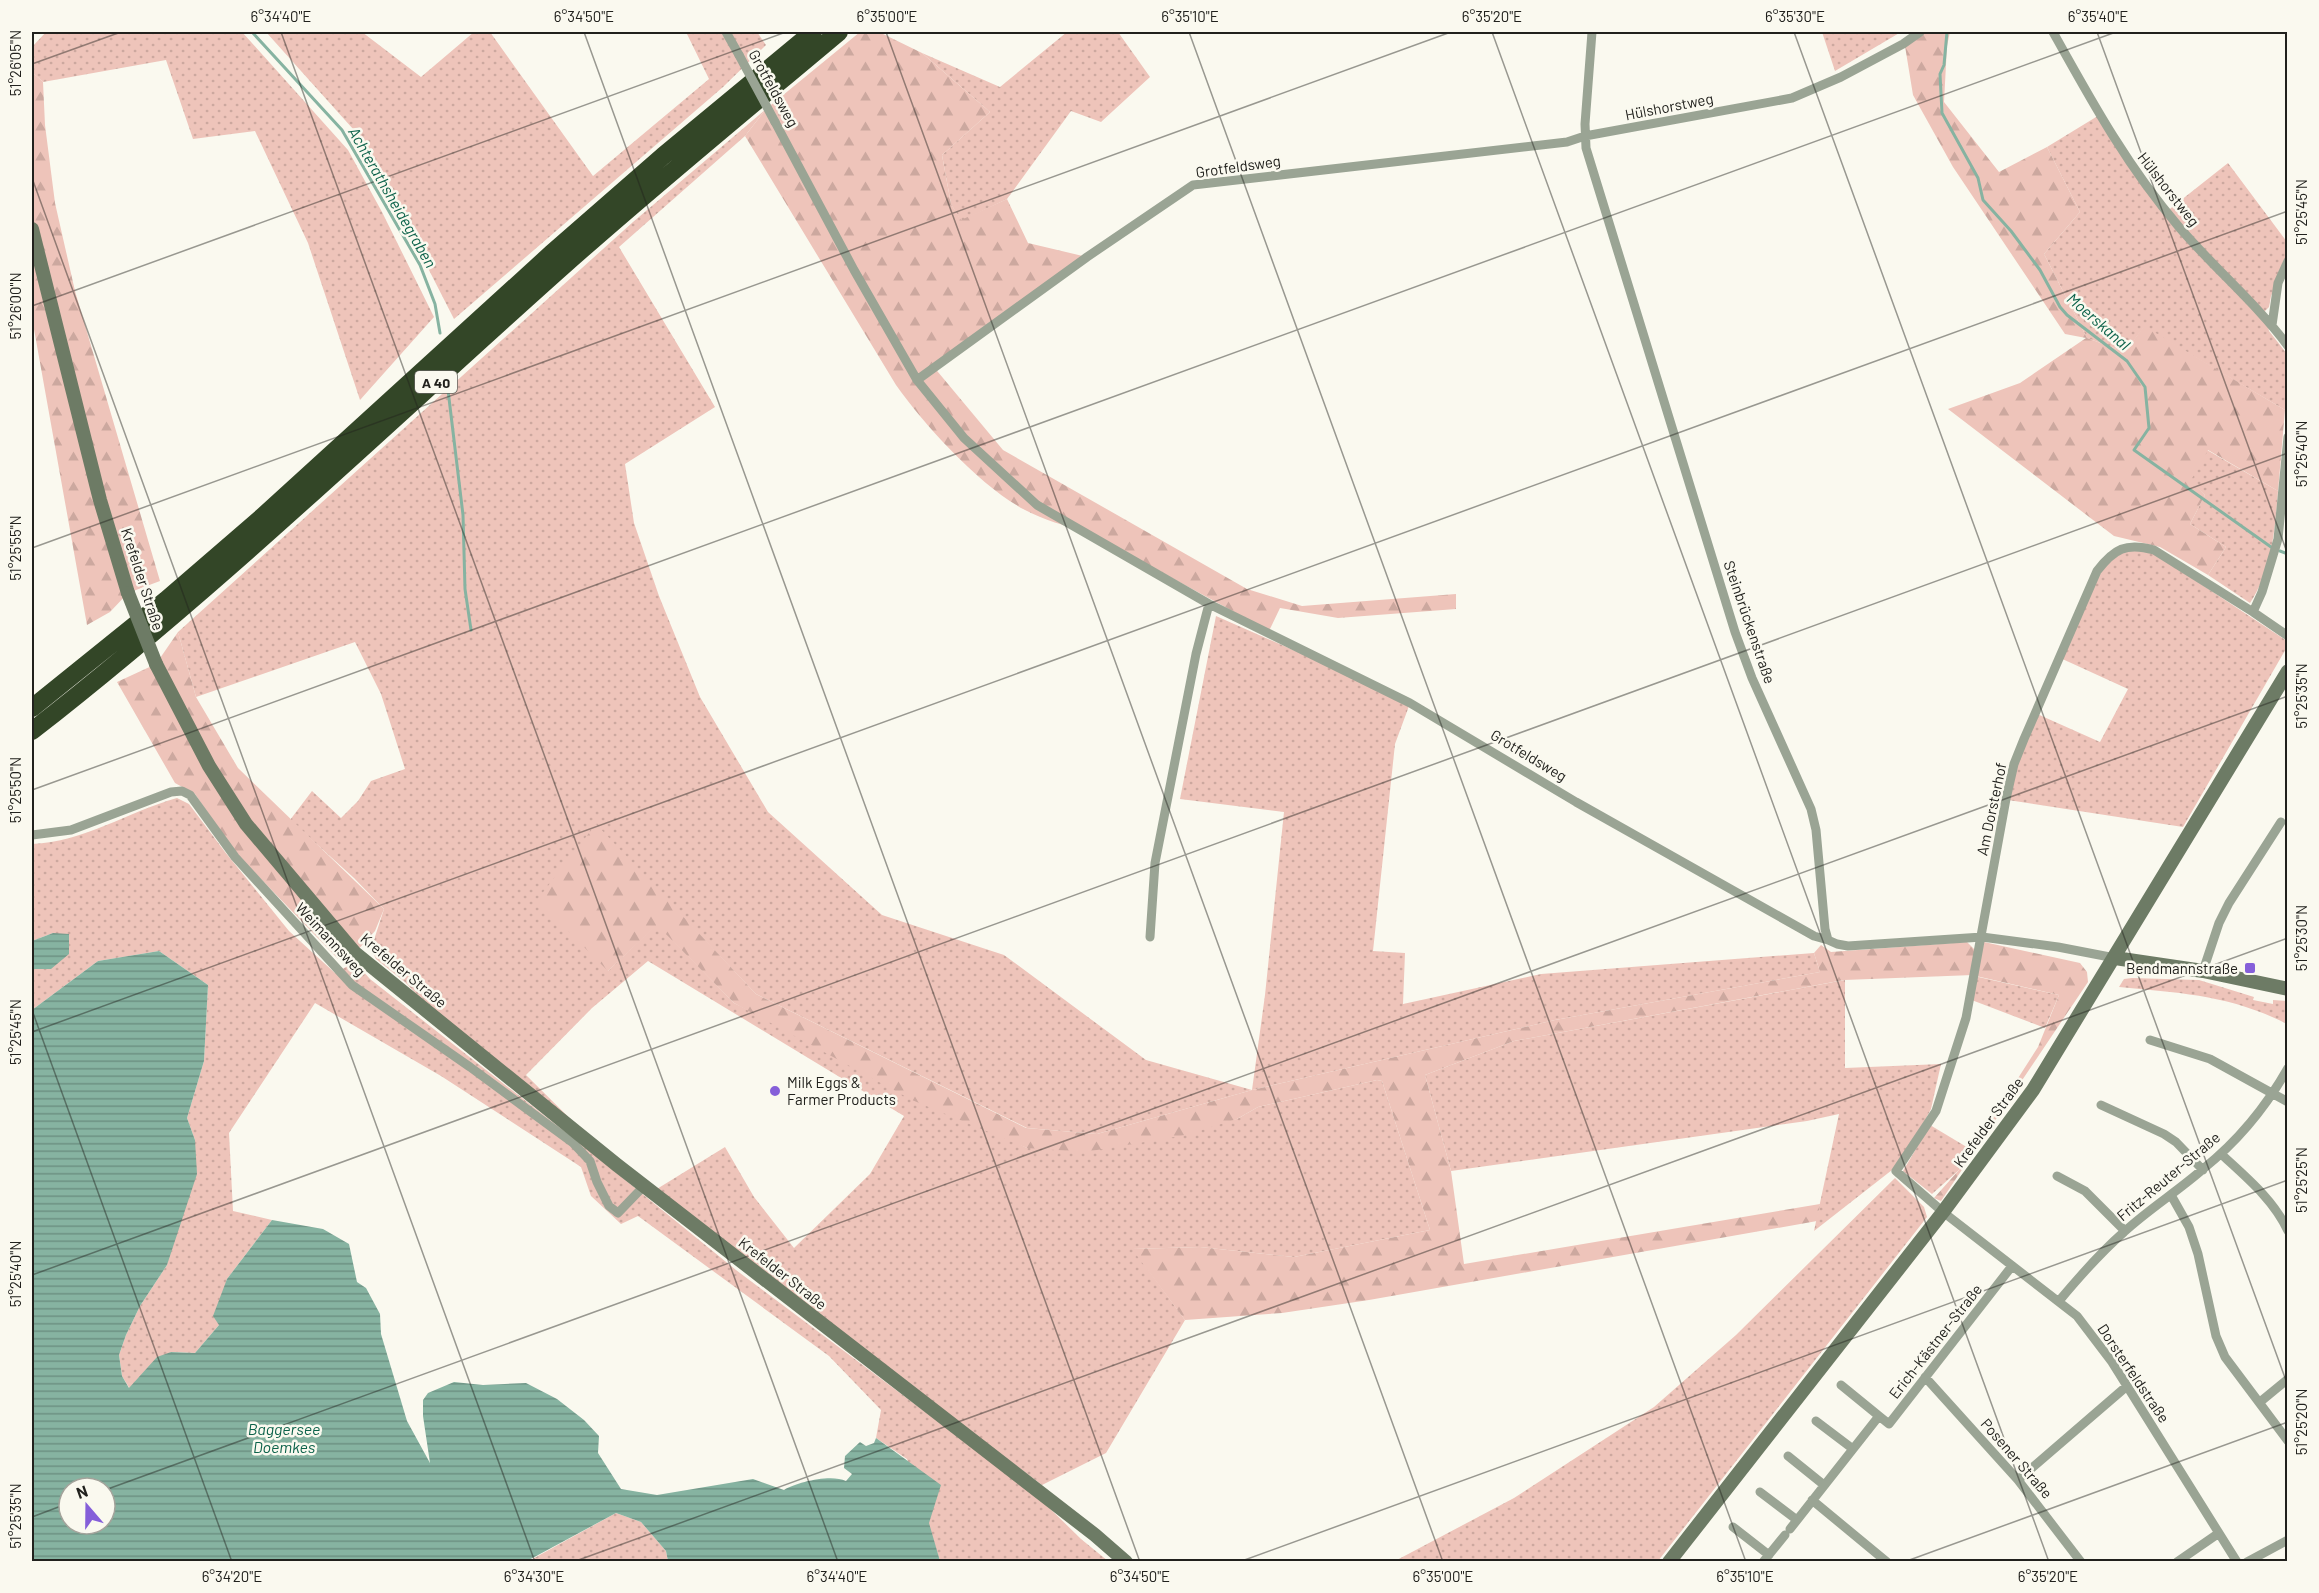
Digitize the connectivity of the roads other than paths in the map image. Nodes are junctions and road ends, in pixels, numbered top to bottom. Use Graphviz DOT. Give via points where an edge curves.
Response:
graph roads {
  1 [pos="726,32"];
  2 [pos="813,32"];
  3 [pos="840,32"];
  4 [pos="1592,32"];
  5 [pos="1920,32"];
  6 [pos="2053,32"];
  7 [pos="1585,136"];
  8 [pos="32,229"];
  9 [pos="2288,261"];
  10 [pos="2272,325"];
  11 [pos="2288,346"];
  12 [pos="917,380"];
  13 [pos="2288,437"];
  14 [pos="1209,604"];
  15 [pos="2253,612"];
  16 [pos="2288,636"];
  17 [pos="2288,671"];
  18 [pos="32,708"];
  19 [pos="32,731"];
  20 [pos="2281,822"];
  21 [pos="32,835"];
  22 [pos="1150,937"];
  23 [pos="1982,937"];
  24 [pos="1828,940"];
  25 [pos="2115,958"];
  26 [pos="2203,971"];
  27 [pos="2288,989"];
  28 [pos="2150,1040"];
  29 [pos="2288,1068"];
  30 [pos="2273,1094"];
  31 [pos="2288,1102"];
  32 [pos="2102,1105"];
  33 [pos="2222,1154"];
  34 [pos="2202,1170"];
  35 [pos="2057,1176"];
  36 [pos="644,1186"];
  37 [pos="2171,1195"];
  38 [pos="1943,1212"];
  39 [pos="2125,1231"];
  40 [pos="2288,1231"];
  41 [pos="2012,1266"];
  42 [pos="2059,1301"];
  43 [pos="1925,1377"];
  44 [pos="2288,1379"];
  45 [pos="1841,1385"];
  46 [pos="2127,1386"];
  47 [pos="2260,1402"];
  48 [pos="1879,1416"];
  49 [pos="1816,1421"];
  50 [pos="2288,1441"];
  51 [pos="1853,1449"];
  52 [pos="1788,1456"];
  53 [pos="2018,1480"];
  54 [pos="1824,1485"];
  55 [pos="1760,1492"];
  56 [pos="1812,1500"];
  57 [pos="1797,1520"];
  58 [pos="1732,1527"];
  59 [pos="2219,1533"];
  60 [pos="2288,1540"];
  61 [pos="1766,1558"];
  62 [pos="1126,1562"];
  63 [pos="1670,1562"];
  64 [pos="1887,1562"];
  65 [pos="2081,1562"];
  66 [pos="2177,1562"];
  67 [pos="2237,1562"];
  68 [pos="2247,1562"];
  1 -- 12 [label="street, Grotfeldsweg, bridge"];
  2 -- 18 [label="highway, A 40" via="552,253 261,518"];
  3 -- 19 [label="highway, A 40" via="561,268 274,529"];
  4 -- 7 [label="street, Steinbrückenstraße"];
  5 -- 7 [label="street, Hülshorstweg" via="1841,77 1792,98"];
  6 -- 10 [label="street, Hülshorstweg" via="2138,177 2180,229"];
  7 -- 12 [label="street, Grotfeldsweg" via="1567,142 1193,185"];
  7 -- 24 [label="street, Steinbrückenstraße" via="1735,632 1811,809"];
  8 -- 36 [label="main road, Krefelder Straße, bridge" via="100,500 128,593 156,664 209,766 246,824 355,954"];
  9 -- 10 [label="street" via="2278,283"];
  10 -- 11 [label="street, Hülshorstweg"];
  12 -- 14 [label="street, Grotfeldsweg" via="964,438 1037,505"];
  13 -- 15 [label="street" via="2278,538"];
  14 -- 22 [label="street" via="1155,862"];
  14 -- 24 [label="street, Grotfeldsweg" via="1410,703 1700,872 1814,936"];
  15 -- 16 [label="street, Am Dorsterhof"];
  15 -- 23 [label="street, Am Dorsterhof" via="2154,550 2131,546 2116,550 2106,559 2089,585 2014,764"];
  17 -- 25 [label="main road, Krefelder Straße"];
  20 -- 26 [label="street" via="2229,903"];
  21 -- 36 [label="street, Weimannsweg" via="71,830 171,792 190,795 235,857 352,985 573,1143 590,1161 609,1206 618,1213"];
  23 -- 24 [label="street" via="1848,946"];
  23 -- 25 [label="street"];
  23 -- 38 [label="street, Am Dorsterhof" via="1966,1018 1936,1111 1896,1171"];
  25 -- 26 [label="main road"];
  25 -- 38 [label="main road, Krefelder Straße" via="2033,1090"];
  26 -- 27 [label="main road"];
  28 -- 30 [label="street" via="2210,1059"];
  29 -- 30 [label="street, Fritz-Reuter-Straße"];
  30 -- 31 [label="street"];
  30 -- 33 [label="street, Fritz-Reuter-Straße"];
  32 -- 34 [label="street" via="2164,1134"];
  33 -- 34 [label="street, Fritz-Reuter-Straße"];
  33 -- 40 [label="street" via="2261,1192"];
  34 -- 37 [label="street, Fritz-Reuter-Straße"];
  35 -- 39 [label="street" via="2085,1191"];
  36 -- 62 [label="main road, Krefelder Straße"];
  37 -- 39 [label="street, Fritz-Reuter-Straße"];
  37 -- 47 [label="street" via="2189,1227 2198,1254 2220,1348"];
  38 -- 41 [label="street, Dorsterfeldstraße"];
  38 -- 63 [label="main road, Krefelder Straße"];
  39 -- 42 [label="street, Fritz-Reuter-Straße"];
  41 -- 42 [label="street, Dorsterfeldstraße"];
  41 -- 43 [label="street, Erich-Kästner-Straße"];
  42 -- 46 [label="street, Dorsterfeldstraße" via="2077,1316"];
  43 -- 48 [label="street, Erich-Kästner-Straße" via="1889,1424"];
  43 -- 53 [label="street, Posener Straße"];
  44 -- 47 [label="street"];
  45 -- 48 [label="street"];
  46 -- 53 [label="street"];
  46 -- 59 [label="street, Dorsterfeldstraße"];
  47 -- 50 [label="street"];
  48 -- 51 [label="street"];
  49 -- 51 [label="street"];
  51 -- 54 [label="street"];
  52 -- 54 [label="street"];
  53 -- 65 [label="street, Posener Straße"];
  54 -- 56 [label="street"];
  55 -- 57 [label="street"];
  56 -- 57 [label="street"];
  56 -- 64 [label="street"];
  57 -- 61 [label="street"];
  58 -- 61 [label="street"];
  59 -- 66 [label="street"];
  59 -- 67 [label="street, Dorsterfeldstraße"];
  60 -- 68 [label="street"];
}
